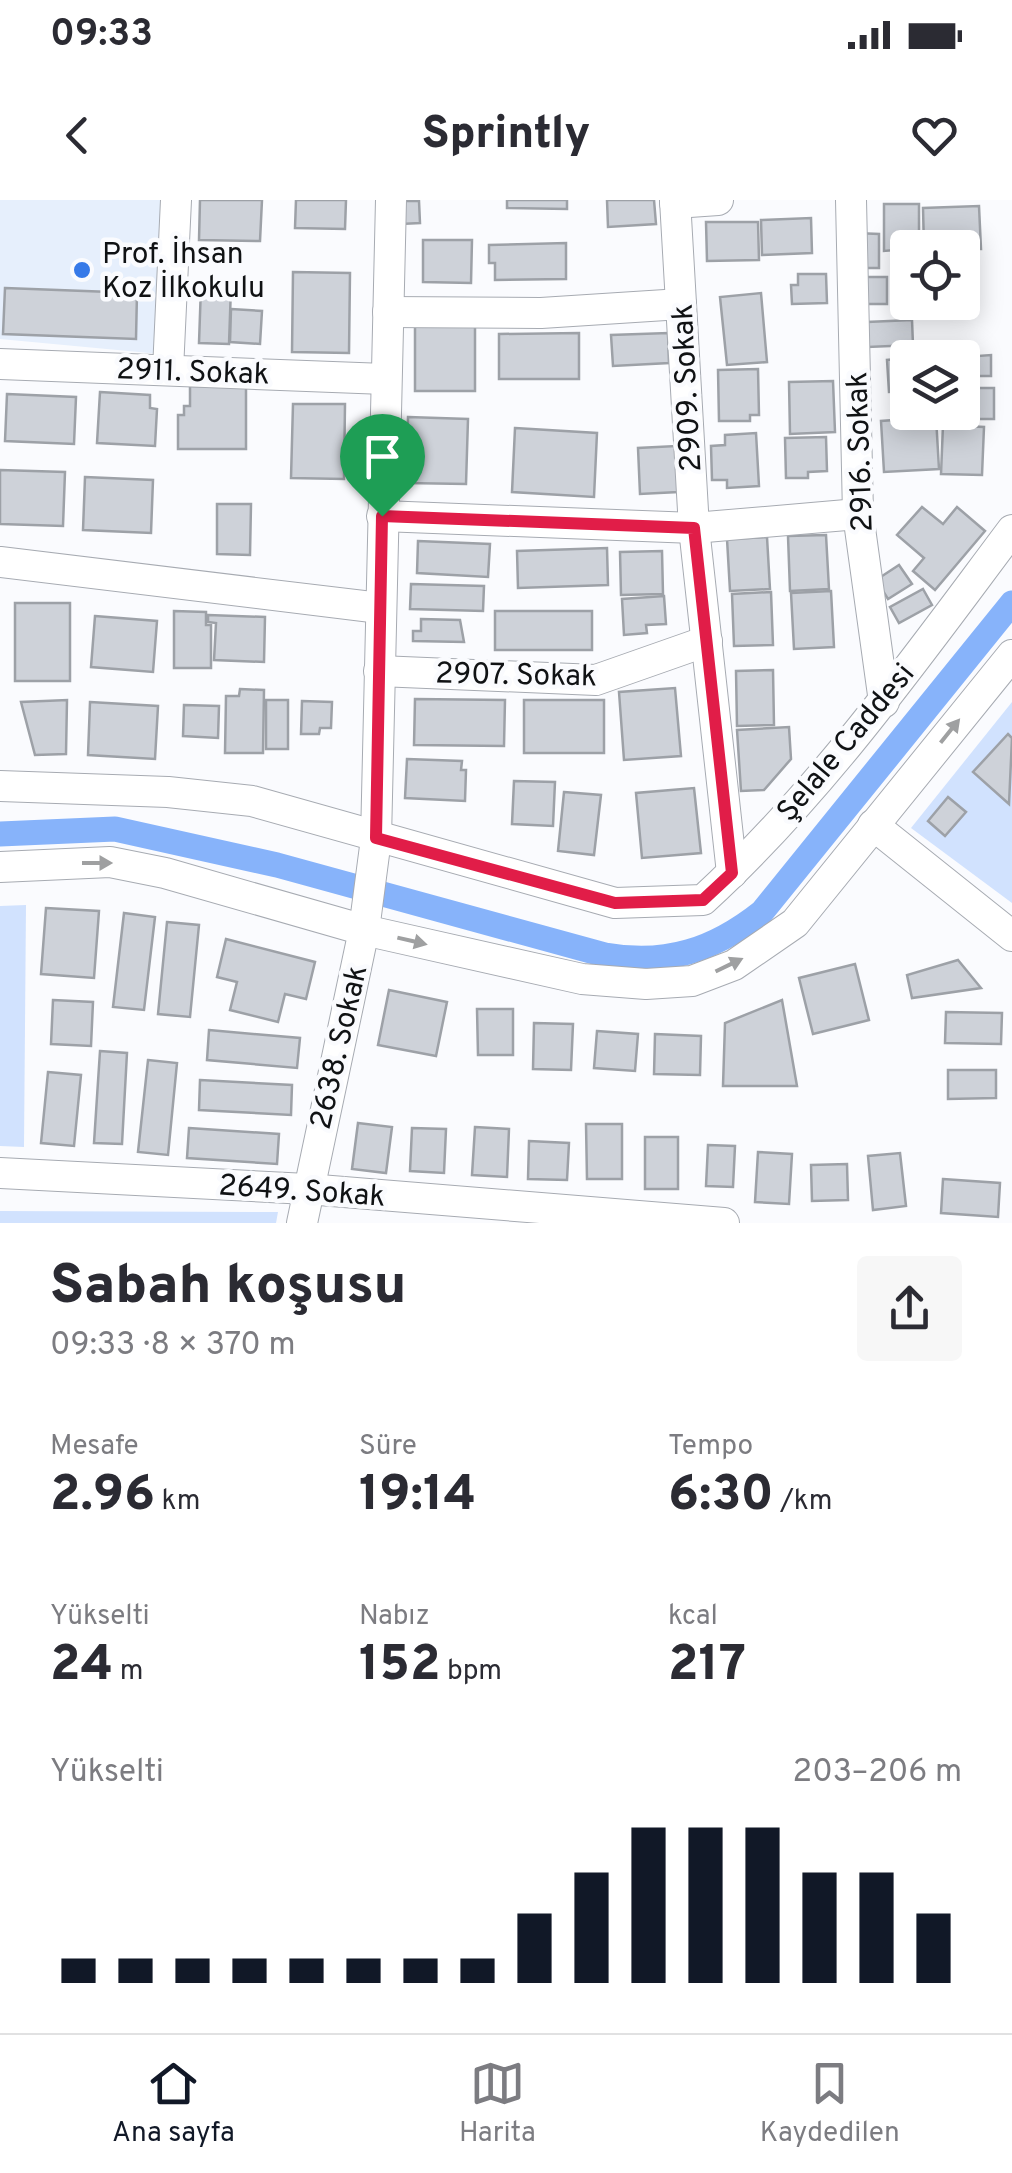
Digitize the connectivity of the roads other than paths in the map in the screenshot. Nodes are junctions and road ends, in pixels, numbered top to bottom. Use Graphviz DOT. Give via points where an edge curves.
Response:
graph roads {
  1 [pos="176,200"];
  2 [pos="391,200"];
  3 [pos="718,200"];
  4 [pos="851,200"];
  5 [pos="675,201"];
  6 [pos="681,304"];
  7 [pos="388,312"];
  8 [pos="0,364"];
  9 [pos="168,370"];
  10 [pos="386,379"];
  11 [pos="858,514"];
  12 [pos="382,516"];
  13 [pos="694,528"];
  14 [pos="1012,530"];
  15 [pos="0,562"];
  16 [pos="380,608"];
  17 [pos="707,641"];
  18 [pos="1012,655"];
  19 [pos="379,671"];
  20 [pos="884,702"];
  21 [pos="0,786"];
  22 [pos="873,825"];
  23 [pos="376,838"];
  24 [pos="0,867"];
  25 [pos="732,873"];
  26 [pos="364,930"];
  27 [pos="1012,936"];
  28 [pos="0,1173"];
  29 [pos="307,1189"];
  30 [pos="302,1223"];
  31 [pos="724,1223"];
  1 -- 9 [label="street"];
  2 -- 7 [label="street, 2638. Sokak"];
  3 -- 5 [label="street"];
  4 -- 11 [label="street, 2916. Sokak"];
  5 -- 6 [label="street, 2909. Sokak"];
  6 -- 7 [label="street" via="541,313"];
  6 -- 13 [label="street, 2909. Sokak"];
  7 -- 10 [label="street, 2638. Sokak"];
  8 -- 9 [label="street, 2911. Sokak"];
  9 -- 10 [label="street, 2911. Sokak"];
  10 -- 12 [label="street, 2638. Sokak"];
  11 -- 13 [label="street"];
  11 -- 20 [label="street, 2916. Sokak"];
  12 -- 13 [label="street"];
  12 -- 16 [label="street, 2638. Sokak"];
  13 -- 17 [label="street, 2909. Sokak"];
  14 -- 20 [label="street, Şelale Caddesi"];
  15 -- 16 [label="street"];
  16 -- 19 [label="street, 2638. Sokak"];
  17 -- 19 [label="street, 2907. Sokak" via="596,680"];
  17 -- 25 [label="street, 2909. Sokak"];
  22 -- 18 [label="street, one-way"];
  19 -- 23 [label="street, 2638. Sokak"];
  20 -- 25 [label="street, Şelale Caddesi"];
  21 -- 23 [label="street, Şelale Caddesi" via="252,800"];
  26 -- 22 [label="street, one-way" via="582,979 692,981 734,966 795,922"];
  22 -- 27 [label="street"];
  23 -- 25 [label="street, Şelale Caddesi" via="615,903 703,900"];
  23 -- 26 [label="street, 2638. Sokak"];
  24 -- 26 [label="street, one-way" via="110,862"];
  26 -- 29 [label="street, 2638. Sokak"];
  28 -- 29 [label="street, 2649. Sokak"];
  29 -- 30 [label="street, 2638. Sokak"];
  29 -- 31 [label="street, 2649. Sokak"];
}
